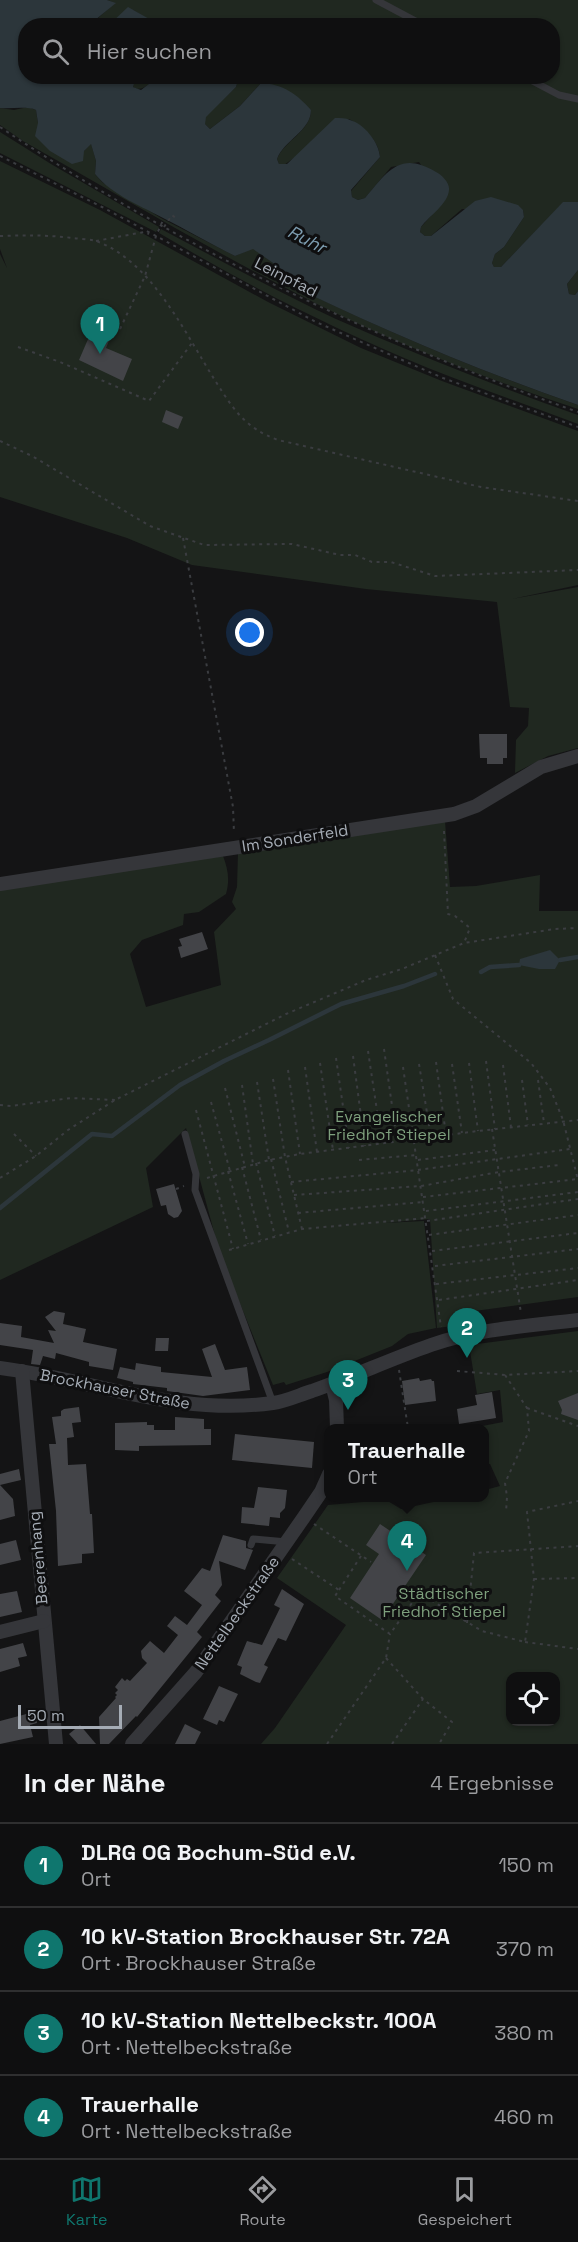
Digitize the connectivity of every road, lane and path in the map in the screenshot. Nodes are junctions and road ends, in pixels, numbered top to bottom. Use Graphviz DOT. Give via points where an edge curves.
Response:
graph roads {
  1 [pos="376,0"];
  2 [pos="410,18"];
  3 [pos="538,84"];
  4 [pos="578,99"];
  5 [pos="0,127"];
  6 [pos="0,156"];
  7 [pos="164,218"];
  8 [pos="177,219"];
  9 [pos="163,227"];
  10 [pos="0,236"];
  11 [pos="156,236"];
  12 [pos="96,241"];
  13 [pos="145,276"];
  14 [pos="120,329"];
  15 [pos="192,343"];
  16 [pos="18,347"];
  17 [pos="76,362"];
  18 [pos="73,368"];
  19 [pos="578,412"];
  20 [pos="578,428"];
  21 [pos="0,441"];
  22 [pos="578,501"];
  23 [pos="183,538"];
  24 [pos="578,570"];
  25 [pos="578,756"];
  26 [pos="443,816"];
  27 [pos="232,848"];
  28 [pos="0,884"];
  29 [pos="578,928"];
  30 [pos="464,942"];
  31 [pos="435,955"];
  32 [pos="384,1049"];
  33 [pos="368,1051"];
  34 [pos="353,1056"];
  35 [pos="336,1059"];
  36 [pos="486,1061"];
  37 [pos="320,1062"];
  38 [pos="436,1062"];
  39 [pos="469,1062"];
  40 [pos="419,1064"];
  41 [pos="452,1064"];
  42 [pos="503,1065"];
  43 [pos="305,1067"];
  44 [pos="403,1067"];
  45 [pos="288,1070"];
  46 [pos="273,1079"];
  47 [pos="522,1080"];
  48 [pos="538,1080"];
  49 [pos="257,1082"];
  50 [pos="242,1085"];
  51 [pos="225,1088"];
  52 [pos="115,1100"];
  53 [pos="211,1102"];
  54 [pos="0,1105"];
  55 [pos="196,1110"];
  56 [pos="562,1120"];
  57 [pos="578,1120"];
  58 [pos="544,1123"];
  59 [pos="528,1125"];
  60 [pos="511,1127"];
  61 [pos="493,1129"];
  62 [pos="478,1131"];
  63 [pos="462,1133"];
  64 [pos="14,1134"];
  65 [pos="185,1134"];
  66 [pos="446,1135"];
  67 [pos="431,1137"];
  68 [pos="413,1139"];
  69 [pos="398,1141"];
  70 [pos="382,1144"];
  71 [pos="366,1146"];
  72 [pos="349,1148"];
  73 [pos="570,1149"];
  74 [pos="333,1150"];
  75 [pos="495,1150"];
  76 [pos="317,1152"];
  77 [pos="300,1154"];
  78 [pos="416,1155"];
  79 [pos="36,1156"];
  80 [pos="285,1157"];
  81 [pos="270,1159"];
  82 [pos="497,1159"];
  83 [pos="359,1160"];
  84 [pos="417,1160"];
  85 [pos="254,1164"];
  86 [pos="559,1165"];
  87 [pos="243,1167"];
  88 [pos="418,1170"];
  89 [pos="229,1171"];
  90 [pos="499,1172"];
  91 [pos="214,1175"];
  92 [pos="0,1178"];
  93 [pos="578,1180"];
  94 [pos="195,1181"];
  95 [pos="291,1182"];
  96 [pos="421,1186"];
  97 [pos="501,1188"];
  98 [pos="176,1189"];
  99 [pos="578,1192"];
  100 [pos="294,1195"];
  101 [pos="423,1197"];
  102 [pos="578,1199"];
  103 [pos="424,1202"];
  104 [pos="503,1202"];
  105 [pos="505,1209"];
  106 [pos="425,1211"];
  107 [pos="298,1213"];
  108 [pos="578,1215"];
  109 [pos="426,1219"];
  110 [pos="507,1224"];
  111 [pos="302,1229"];
  112 [pos="289,1233"];
  113 [pos="578,1233"];
  114 [pos="429,1235"];
  115 [pos="275,1237"];
  116 [pos="261,1241"];
  117 [pos="510,1241"];
  118 [pos="248,1244"];
  119 [pos="233,1249"];
  120 [pos="578,1249"];
  121 [pos="431,1251"];
  122 [pos="218,1253"];
  123 [pos="512,1256"];
  124 [pos="434,1266"];
  125 [pos="578,1268"];
  126 [pos="515,1273"];
  127 [pos="578,1280"];
  128 [pos="436,1284"];
  129 [pos="517,1289"];
  130 [pos="439,1300"];
  131 [pos="519,1302"];
  132 [pos="578,1320"];
  133 [pos="441,1321"];
  134 [pos="398,1359"];
  135 [pos="0,1368"];
  136 [pos="22,1371"];
  137 [pos="457,1371"];
  138 [pos="578,1371"];
  139 [pos="505,1375"];
  140 [pos="332,1384"];
  141 [pos="273,1403"];
  142 [pos="527,1408"];
  143 [pos="337,1424"];
  144 [pos="407,1424"];
  145 [pos="578,1426"];
  146 [pos="324,1485"];
  147 [pos="578,1501"];
  148 [pos="506,1512"];
  149 [pos="304,1517"];
  150 [pos="251,1545"];
  151 [pos="578,1546"];
  152 [pos="283,1547"];
  153 [pos="532,1549"];
  154 [pos="361,1556"];
  155 [pos="371,1562"];
  156 [pos="578,1578"];
  157 [pos="534,1579"];
  158 [pos="339,1590"];
  159 [pos="44,1621"];
  160 [pos="467,1623"];
  161 [pos="0,1632"];
  162 [pos="390,1634"];
  163 [pos="525,1642"];
  164 [pos="578,1648"];
  165 [pos="386,1658"];
  166 [pos="423,1699"];
  167 [pos="56,1744"];
  168 [pos="132,1744"];
  169 [pos="327,1744"];
  170 [pos="392,1744"];
  171 [pos="439,1744"];
  1 -- 2 [label="lane"];
  3 -- 4 [label="lane"];
  5 -- 9 [label="path, Leinpfad"];
  6 -- 11 [label="path"];
  7 -- 9 [label="path"];
  8 -- 9 [label="path" via="172,215"];
  9 -- 11 [label="path"];
  9 -- 19 [label="path, Leinpfad" via="380,335"];
  10 -- 12 [label="path" via="42,234"];
  11 -- 12 [label="path" via="144,232"];
  11 -- 13 [label="path"];
  11 -- 20 [label="path" via="335,331 443,378"];
  12 -- 13 [label="path" via="124,256"];
  13 -- 14 [label="path"];
  13 -- 15 [label="path" via="180,320"];
  15 -- 18 [label="path" via="149,401"];
  15 -- 22 [label="path" via="237,415 261,434 480,487"];
  16 -- 18 [label="path"];
  17 -- 18 [label="path"];
  21 -- 23 [label="path" via="150,526"];
  23 -- 24 [label="path" via="204,545 292,544 355,555 372,562 391,562 435,576"];
  23 -- 27 [label="path" via="233,807"];
  25 -- 26 [label="street, Im Sonderfeld" via="541,767 476,806"];
  26 -- 27 [label="street, Im Sonderfeld"];
  26 -- 30 [label="path" via="448,914 470,928"];
  27 -- 28 [label="street, Im Sonderfeld"];
  29 -- 30 [label="path"];
  30 -- 31 [label="path"];
  31 -- 52 [label="path" via="286,1014"];
  31 -- 56 [label="path" via="453,999 531,1063 550,1088"];
  32 -- 69 [label="path"];
  33 -- 70 [label="path"];
  34 -- 71 [label="path"];
  35 -- 72 [label="path"];
  36 -- 61 [label="path"];
  37 -- 74 [label="path"];
  38 -- 66 [label="path"];
  39 -- 62 [label="path"];
  40 -- 67 [label="path"];
  41 -- 63 [label="path"];
  42 -- 60 [label="path"];
  43 -- 76 [label="path"];
  44 -- 68 [label="path"];
  45 -- 77 [label="path"];
  46 -- 80 [label="path"];
  47 -- 59 [label="path"];
  48 -- 58 [label="path"];
  49 -- 81 [label="path"];
  50 -- 85 [label="path"];
  51 -- 87 [label="path"];
  52 -- 54 [label="path" via="71,1098"];
  52 -- 79 [label="path"];
  53 -- 89 [label="path"];
  55 -- 91 [label="path"];
  56 -- 57 [label="path"];
  56 -- 58 [label="path"];
  56 -- 73 [label="path"];
  58 -- 59 [label="path"];
  59 -- 60 [label="path"];
  60 -- 61 [label="path"];
  61 -- 62 [label="path"];
  61 -- 75 [label="path"];
  62 -- 63 [label="path"];
  63 -- 66 [label="path"];
  64 -- 79 [label="path"];
  65 -- 94 [label="lane"];
  66 -- 67 [label="path"];
  67 -- 68 [label="path"];
  68 -- 69 [label="path"];
  68 -- 78 [label="path"];
  69 -- 70 [label="path"];
  70 -- 71 [label="path"];
  71 -- 72 [label="path"];
  72 -- 74 [label="path"];
  73 -- 82 [label="path"];
  73 -- 93 [label="path"];
  74 -- 76 [label="path"];
  75 -- 82 [label="path"];
  75 -- 84 [label="path"];
  76 -- 77 [label="path"];
  77 -- 80 [label="path"];
  78 -- 83 [label="path"];
  78 -- 84 [label="path"];
  79 -- 92 [label="path"];
  80 -- 81 [label="path"];
  80 -- 95 [label="path"];
  81 -- 85 [label="path"];
  81 -- 112 [label="path"];
  82 -- 88 [label="path"];
  82 -- 90 [label="path"];
  84 -- 88 [label="path"];
  85 -- 87 [label="path"];
  85 -- 115 [label="path"];
  86 -- 90 [label="path"];
  87 -- 89 [label="path"];
  87 -- 116 [label="path"];
  88 -- 95 [label="path"];
  88 -- 96 [label="path"];
  89 -- 91 [label="path"];
  89 -- 118 [label="path"];
  90 -- 96 [label="path"];
  90 -- 97 [label="path"];
  91 -- 94 [label="path"];
  91 -- 119 [label="path"];
  93 -- 97 [label="path"];
  94 -- 98 [label="path"];
  94 -- 122 [label="lane"];
  95 -- 100 [label="path"];
  96 -- 100 [label="path"];
  96 -- 101 [label="path"];
  97 -- 101 [label="path"];
  97 -- 104 [label="path"];
  99 -- 104 [label="path"];
  100 -- 107 [label="path"];
  101 -- 103 [label="path"];
  102 -- 105 [label="path"];
  103 -- 106 [label="path"];
  103 -- 107 [label="path"];
  104 -- 105 [label="path"];
  104 -- 106 [label="path"];
  105 -- 109 [label="path"];
  105 -- 110 [label="path"];
  106 -- 109 [label="path"];
  107 -- 111 [label="path"];
  108 -- 110 [label="path"];
  109 -- 111 [label="path"];
  109 -- 114 [label="path"];
  110 -- 114 [label="path"];
  110 -- 117 [label="path"];
  111 -- 112 [label="path"];
  112 -- 115 [label="path"];
  113 -- 117 [label="path"];
  114 -- 121 [label="path"];
  115 -- 116 [label="path"];
  116 -- 118 [label="path"];
  117 -- 121 [label="path"];
  117 -- 123 [label="path"];
  118 -- 119 [label="path"];
  119 -- 122 [label="path"];
  120 -- 123 [label="path"];
  121 -- 124 [label="path"];
  122 -- 141 [label="lane"];
  123 -- 124 [label="path"];
  123 -- 126 [label="path"];
  124 -- 128 [label="path"];
  125 -- 126 [label="path"];
  126 -- 128 [label="path"];
  126 -- 129 [label="path"];
  127 -- 129 [label="path"];
  128 -- 130 [label="path"];
  129 -- 130 [label="path"];
  129 -- 131 [label="path"];
  130 -- 133 [label="path"];
  132 -- 134 [label="street, Brockhauser Straße" via="452,1339"];
  134 -- 140 [label="street, Brockhauser Straße"];
  134 -- 144 [label="path"];
  135 -- 136 [label="street, Brockhauser Straße"];
  136 -- 141 [label="street, Brockhauser Straße" via="146,1398 213,1407"];
  136 -- 159 [label="street, Beerenhang"];
  137 -- 139 [label="path"];
  138 -- 139 [label="path"];
  139 -- 142 [label="path"];
  140 -- 141 [label="street, Brockhauser Straße"];
  140 -- 143 [label="street"];
  142 -- 145 [label="path"];
  142 -- 148 [label="path" via="529,1431 505,1483"];
  146 -- 149 [label="street, Nettelbeckstraße"];
  147 -- 153 [label="path" via="527,1512"];
  149 -- 152 [label="street, Nettelbeckstraße"];
  149 -- 154 [label="path"];
  150 -- 152 [label="lane" via="253,1539"];
  151 -- 153 [label="path"];
  152 -- 158 [label="path"];
  152 -- 168 [label="street, Nettelbeckstraße" via="196,1672"];
  153 -- 157 [label="path"];
  153 -- 160 [label="path" via="474,1553"];
  154 -- 155 [label="path"];
  154 -- 158 [label="path"];
  156 -- 157 [label="path"];
  157 -- 163 [label="path"];
  158 -- 162 [label="path" via="335,1596"];
  159 -- 161 [label="street"];
  159 -- 167 [label="street, Beerenhang"];
  160 -- 162 [label="path" via="419,1593"];
  160 -- 163 [label="path"];
  162 -- 165 [label="path"];
  163 -- 164 [label="path"];
  165 -- 166 [label="path"];
  165 -- 169 [label="path"];
  166 -- 170 [label="path"];
  166 -- 171 [label="path" via="452,1722"];
}
